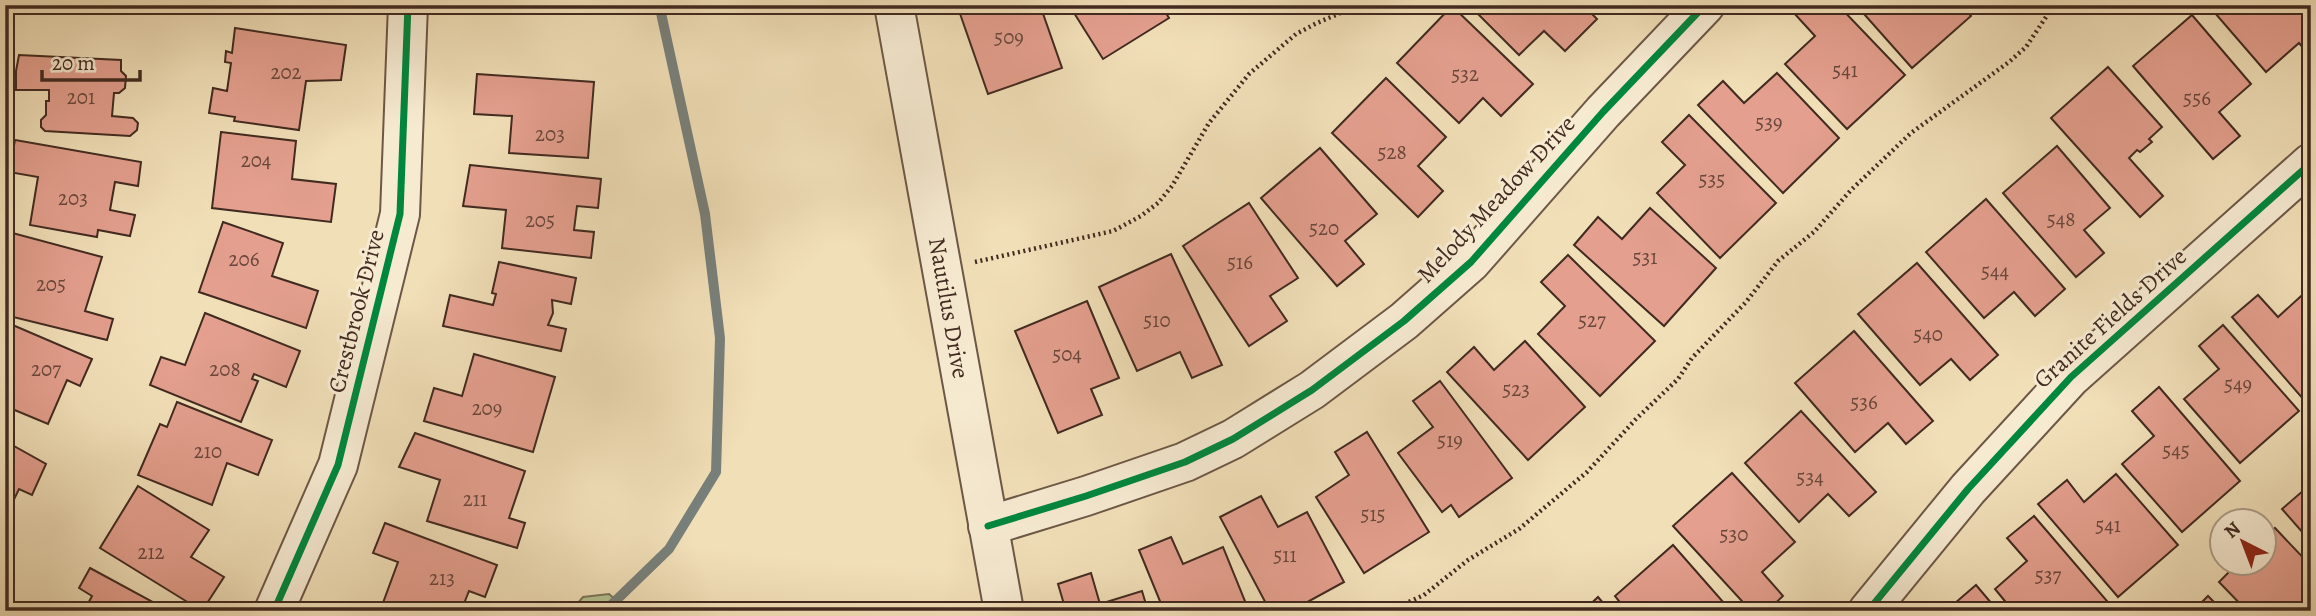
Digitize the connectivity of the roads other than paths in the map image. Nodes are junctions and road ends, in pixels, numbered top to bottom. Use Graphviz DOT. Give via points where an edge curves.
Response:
graph roads {
  1 [pos="408,5"];
  2 [pos="894,5"];
  3 [pos="1705,5"];
  4 [pos="2311,163"];
  5 [pos="988,526"];
  6 [pos="274,611"];
  7 [pos="1004,611"];
  8 [pos="1868,611"];
  1 -- 6 [label="street, Crestbrook Drive" via="400,214 338,465"];
  2 -- 5 [label="street, Nautilus Drive"];
  3 -- 5 [label="street, Melody Meadow Drive" via="1471,262 1404,321 1312,390 1233,439 1185,462"];
  4 -- 8 [label="street, Granite Fields Drive" via="2071,377 1968,489"];
  5 -- 7 [label="street, Nautilus Drive"];
}
